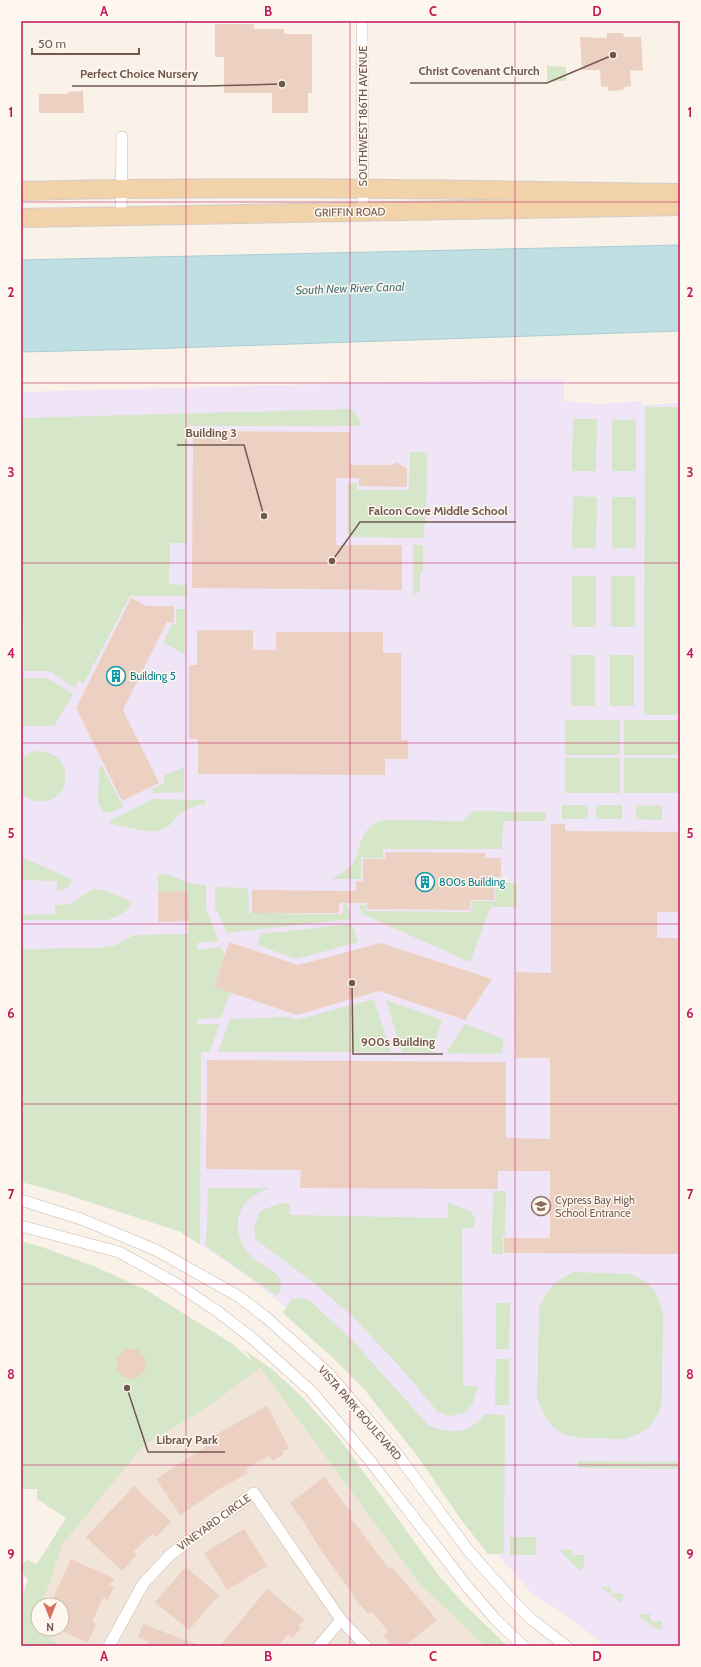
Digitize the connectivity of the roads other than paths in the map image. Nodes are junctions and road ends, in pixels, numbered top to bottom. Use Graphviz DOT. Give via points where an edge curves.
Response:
graph roads {
  1 [pos="362,21"];
  2 [pos="122,137"];
  3 [pos="121,188"];
  4 [pos="363,188"];
  5 [pos="21,191"];
  6 [pos="680,193"];
  7 [pos="680,206"];
  8 [pos="363,211"];
  9 [pos="121,215"];
  10 [pos="21,218"];
  11 [pos="21,1200"];
  12 [pos="21,1226"];
  13 [pos="341,1620"];
  14 [pos="110,1646"];
  15 [pos="319,1646"];
  16 [pos="366,1646"];
  17 [pos="523,1646"];
  18 [pos="566,1646"];
  1 -- 4 [label="street, SOUTHWEST 186TH AVENUE"];
  2 -- 3 [label="street"];
  3 -- 4 [label="main road, GRIFFIN ROAD"];
  3 -- 5 [label="main road, GRIFFIN ROAD"];
  3 -- 9 [label="street"];
  4 -- 6 [label="main road, GRIFFIN ROAD"];
  4 -- 8 [label="street, SOUTHWEST 186TH AVENUE"];
  7 -- 8 [label="main road, GRIFFIN ROAD"];
  8 -- 9 [label="main road, GRIFFIN ROAD"];
  9 -- 10 [label="main road, GRIFFIN ROAD"];
  11 -- 18 [label="street, VISTA PARK BOULEVARD" via="82,1219 156,1250 238,1296 268,1319 329,1374 397,1454 468,1550 513,1601 531,1619"];
  12 -- 17 [label="street, VISTA PARK BOULEVARD" via="119,1252 175,1283 253,1339 311,1391 495,1620"];
  13 -- 14 [label="street, VINEYARD CIRCLE" via="254,1493 170,1555 143,1584"];
  13 -- 15 [label="street"];
  13 -- 16 [label="street"];
}
